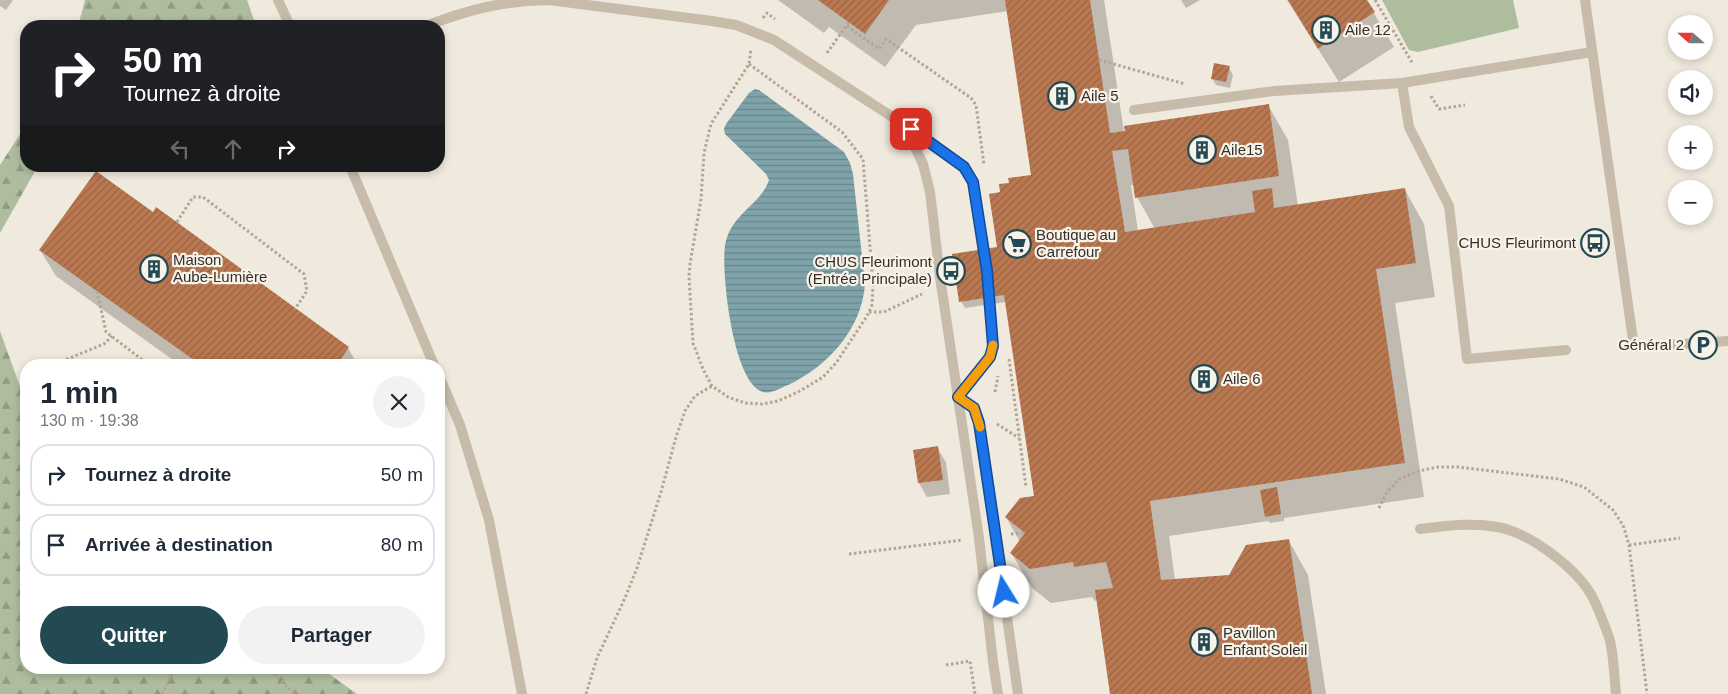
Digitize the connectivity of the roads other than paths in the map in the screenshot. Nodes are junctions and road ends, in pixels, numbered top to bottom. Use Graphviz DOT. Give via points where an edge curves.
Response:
graph roads {
  1 [pos="278,0"];
  2 [pos="1585,0"];
  3 [pos="287,20"];
  4 [pos="443,20"];
  5 [pos="1592,52"];
  6 [pos="1402,83"];
  7 [pos="1134,110"];
  8 [pos="897,120"];
  9 [pos="353,172"];
  10 [pos="1728,341"];
  11 [pos="1566,350"];
  12 [pos="431,359"];
  13 [pos="445,390"];
  14 [pos="958,397"];
  15 [pos="1420,529"];
  16 [pos="522,694"];
  17 [pos="998,694"];
  18 [pos="1018,694"];
  19 [pos="1616,694"];
  1 -- 3 [label="lane"];
  2 -- 5 [label="lane"];
  4 -- 8 [label="lane" via="476,8 549,0 736,25 774,40"];
  5 -- 6 [label="lane"];
  5 -- 10 [label="lane" via="1634,347"];
  6 -- 7 [label="lane" via="1274,91"];
  6 -- 11 [label="lane" via="1409,127 1449,206 1467,359"];
  8 -- 14 [label="lane" via="923,164 930,192"];
  8 -- 14 [label="lane" via="964,167 973,182 987,271 993,346 990,357"];
  9 -- 12 [label="lane"];
  13 -- 16 [label="lane" via="460,425 489,520"];
  14 -- 17 [label="lane"];
  14 -- 18 [label="lane" via="974,408 979,423"];
  15 -- 19 [label="lane" via="1465,524 1498,527 1548,550 1571,570 1592,597 1609,639"];
}
